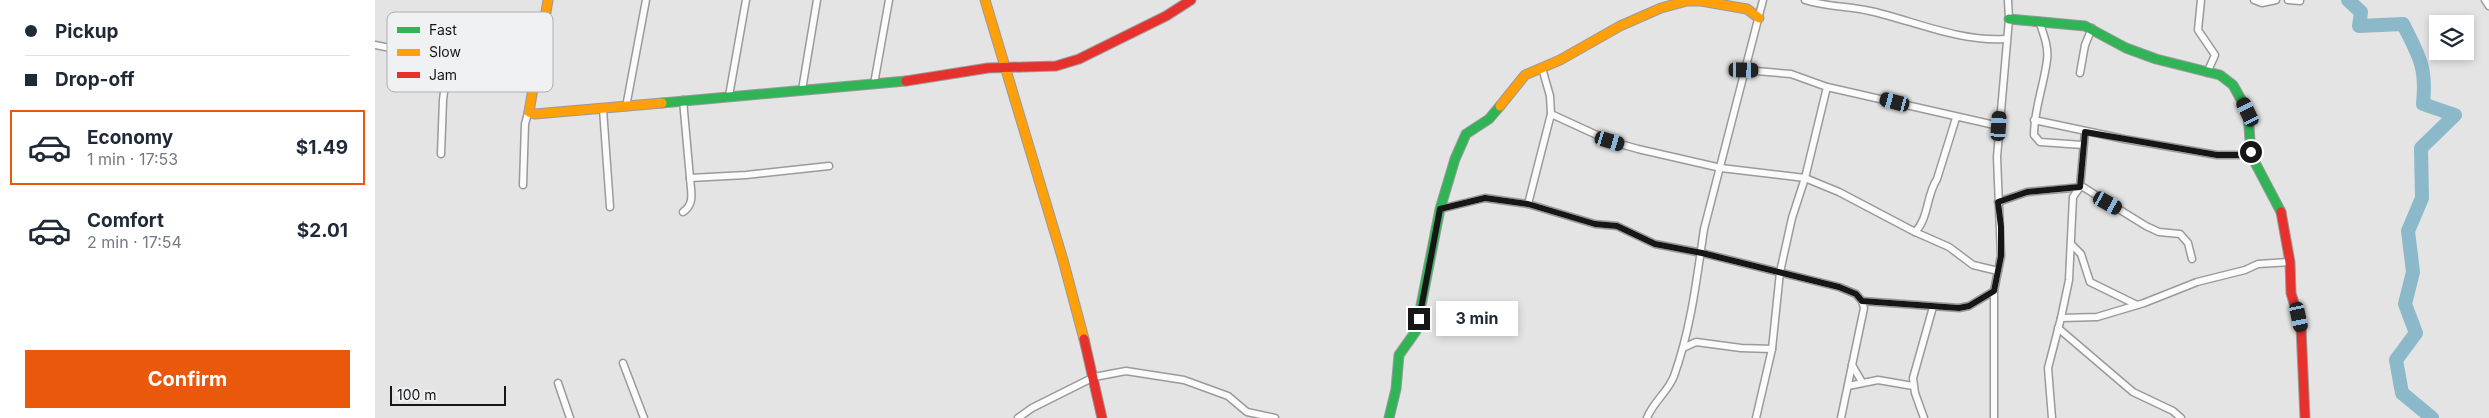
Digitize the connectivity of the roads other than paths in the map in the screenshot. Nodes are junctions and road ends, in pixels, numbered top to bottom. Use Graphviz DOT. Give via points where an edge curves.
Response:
graph roads {
  1 [pos="645,0"];
  2 [pos="746,0"];
  3 [pos="817,0"];
  4 [pos="889,0"];
  5 [pos="985,0"];
  6 [pos="1191,0"];
  7 [pos="1763,0"];
  8 [pos="1805,0"];
  9 [pos="2008,0"];
  10 [pos="2201,0"];
  11 [pos="2256,0"];
  12 [pos="2276,0"];
  13 [pos="2288,0"];
  14 [pos="2485,0"];
  15 [pos="2300,1"];
  16 [pos="2489,6"];
  17 [pos="1759,18"];
  18 [pos="2009,19"];
  19 [pos="2039,21"];
  20 [pos="2092,28"];
  21 [pos="2005,39"];
  22 [pos="1004,68"];
  23 [pos="1541,68"];
  24 [pos="1744,70"];
  25 [pos="2079,73"];
  26 [pos="2207,73"];
  27 [pos="874,84"];
  28 [pos="1827,87"];
  29 [pos="802,90"];
  30 [pos="444,92"];
  31 [pos="531,92"];
  32 [pos="729,96"];
  33 [pos="683,100"];
  34 [pos="626,107"];
  35 [pos="529,109"];
  36 [pos="603,109"];
  37 [pos="1551,114"];
  38 [pos="1956,118"];
  39 [pos="2034,120"];
  40 [pos="1999,126"];
  41 [pos="2085,132"];
  42 [pos="2083,145"];
  43 [pos="441,154"];
  44 [pos="2251,155"];
  45 [pos="829,166"];
  46 [pos="1721,168"];
  47 [pos="690,178"];
  48 [pos="1805,178"];
  49 [pos="523,185"];
  50 [pos="2080,187"];
  51 [pos="1998,202"];
  52 [pos="1528,204"];
  53 [pos="610,207"];
  54 [pos="1440,209"];
  55 [pos="683,212"];
  56 [pos="1915,232"];
  57 [pos="2071,244"];
  58 [pos="1702,253"];
  59 [pos="2192,259"];
  60 [pos="2290,262"];
  61 [pos="1997,271"];
  62 [pos="1780,272"];
  63 [pos="1994,291"];
  64 [pos="1862,301"];
  65 [pos="2137,304"];
  66 [pos="1933,306"];
  67 [pos="2061,318"];
  68 [pos="2058,328"];
  69 [pos="1683,348"];
  70 [pos="1772,349"];
  71 [pos="623,363"];
  72 [pos="1852,365"];
  73 [pos="1094,377"];
  74 [pos="1862,382"];
  75 [pos="558,384"];
  76 [pos="1848,386"];
  77 [pos="1913,386"];
  78 [pos="570,418"];
  79 [pos="644,418"];
  80 [pos="1018,418"];
  81 [pos="1102,418"];
  82 [pos="1275,418"];
  83 [pos="1389,418"];
  84 [pos="1647,418"];
  85 [pos="1756,418"];
  86 [pos="1841,418"];
  87 [pos="1924,418"];
  88 [pos="1994,418"];
  89 [pos="2052,418"];
  90 [pos="2181,418"];
  91 [pos="2305,418"];
  1 -- 34 [label="street"];
  2 -- 32 [label="street"];
  3 -- 29 [label="street"];
  4 -- 27 [label="street"];
  5 -- 22 [label="street"];
  6 -- 22 [label="street" via="1167,16 1079,59 1056,66"];
  7 -- 17 [label="street"];
  8 -- 21 [label="street" via="1844,5 1977,39"];
  9 -- 18 [label="street"];
  10 -- 26 [label="street" via="2197,26 2215,55"];
  11 -- 12 [label="street"];
  13 -- 15 [label="street"];
  14 -- 16 [label="street"];
  17 -- 23 [label="street" via="1747,9 1701,1 1687,2 1661,8 1620,26"];
  17 -- 24 [label="street"];
  18 -- 19 [label="street"];
  18 -- 21 [label="street"];
  19 -- 20 [label="street"];
  19 -- 39 [label="street" via="2047,60"];
  20 -- 25 [label="street"];
  20 -- 26 [label="street" via="2126,48"];
  21 -- 40 [label="street"];
  22 -- 27 [label="street"];
  22 -- 73 [label="street" via="1051,219"];
  23 -- 37 [label="street" via="1550,96"];
  23 -- 54 [label="street" via="1525,75 1489,119 1466,134"];
  24 -- 28 [label="street" via="1791,74"];
  24 -- 46 [label="street"];
  26 -- 44 [label="street" via="2225,77 2233,85 2249,121"];
  27 -- 29 [label="street"];
  28 -- 38 [label="street"];
  28 -- 48 [label="street"];
  29 -- 32 [label="street"];
  30 -- 43 [label="street"];
  31 -- 35 [label="street"];
  32 -- 33 [label="street"];
  33 -- 34 [label="street"];
  33 -- 47 [label="street"];
  34 -- 36 [label="street"];
  35 -- 36 [label="street" via="535,114"];
  35 -- 49 [label="street" via="525,124"];
  36 -- 53 [label="street"];
  37 -- 46 [label="street" via="1610,141"];
  37 -- 52 [label="street"];
  38 -- 40 [label="street"];
  38 -- 56 [label="street" via="1923,221"];
  39 -- 41 [label="street"];
  39 -- 42 [label="street" via="2034,135 2040,142"];
  40 -- 51 [label="street"];
  41 -- 42 [label="street"];
  41 -- 44 [label="street" via="2217,155"];
  42 -- 50 [label="street"];
  44 -- 60 [label="street" via="2281,210"];
  45 -- 47 [label="street"];
  46 -- 48 [label="street"];
  46 -- 58 [label="street" via="1704,228"];
  47 -- 55 [label="street" via="692,200"];
  48 -- 56 [label="street"];
  48 -- 62 [label="street"];
  50 -- 51 [label="street" via="2027,192"];
  50 -- 57 [label="street" via="2073,197"];
  50 -- 59 [label="street" via="2091,190 2146,226 2159,232 2181,234 2188,243"];
  51 -- 61 [label="street" via="2001,256"];
  52 -- 54 [label="street" via="1485,198"];
  52 -- 58 [label="street" via="1595,224 1617,226 1655,244"];
  54 -- 83 [label="street" via="1419,319 1416,331 1399,355"];
  56 -- 61 [label="street" via="1949,247 1973,265"];
  57 -- 65 [label="street" via="2081,254 2090,282"];
  57 -- 67 [label="street" via="2069,280"];
  58 -- 62 [label="street"];
  58 -- 69 [label="street"];
  60 -- 65 [label="street" via="2258,264"];
  60 -- 91 [label="street" via="2291,293 2301,327"];
  61 -- 63 [label="street"];
  62 -- 64 [label="street" via="1839,287 1856,294"];
  62 -- 70 [label="street"];
  63 -- 66 [label="street" via="1969,306"];
  63 -- 88 [label="street"];
  64 -- 66 [label="street"];
  64 -- 72 [label="street" via="1864,308"];
  65 -- 67 [label="street" via="2097,317"];
  66 -- 77 [label="street"];
  67 -- 68 [label="street"];
  68 -- 89 [label="street" via="2049,368"];
  68 -- 90 [label="street" via="2133,392"];
  69 -- 70 [label="street" via="1696,342"];
  69 -- 84 [label="street" via="1673,378"];
  70 -- 85 [label="street"];
  71 -- 79 [label="street"];
  72 -- 74 [label="street"];
  72 -- 76 [label="street"];
  73 -- 80 [label="street"];
  73 -- 81 [label="street"];
  73 -- 82 [label="street" via="1126,371 1184,380 1228,396 1247,412"];
  74 -- 76 [label="street"];
  74 -- 77 [label="street" via="1885,381"];
  75 -- 78 [label="street"];
  76 -- 86 [label="street"];
  77 -- 87 [label="street"];
}
